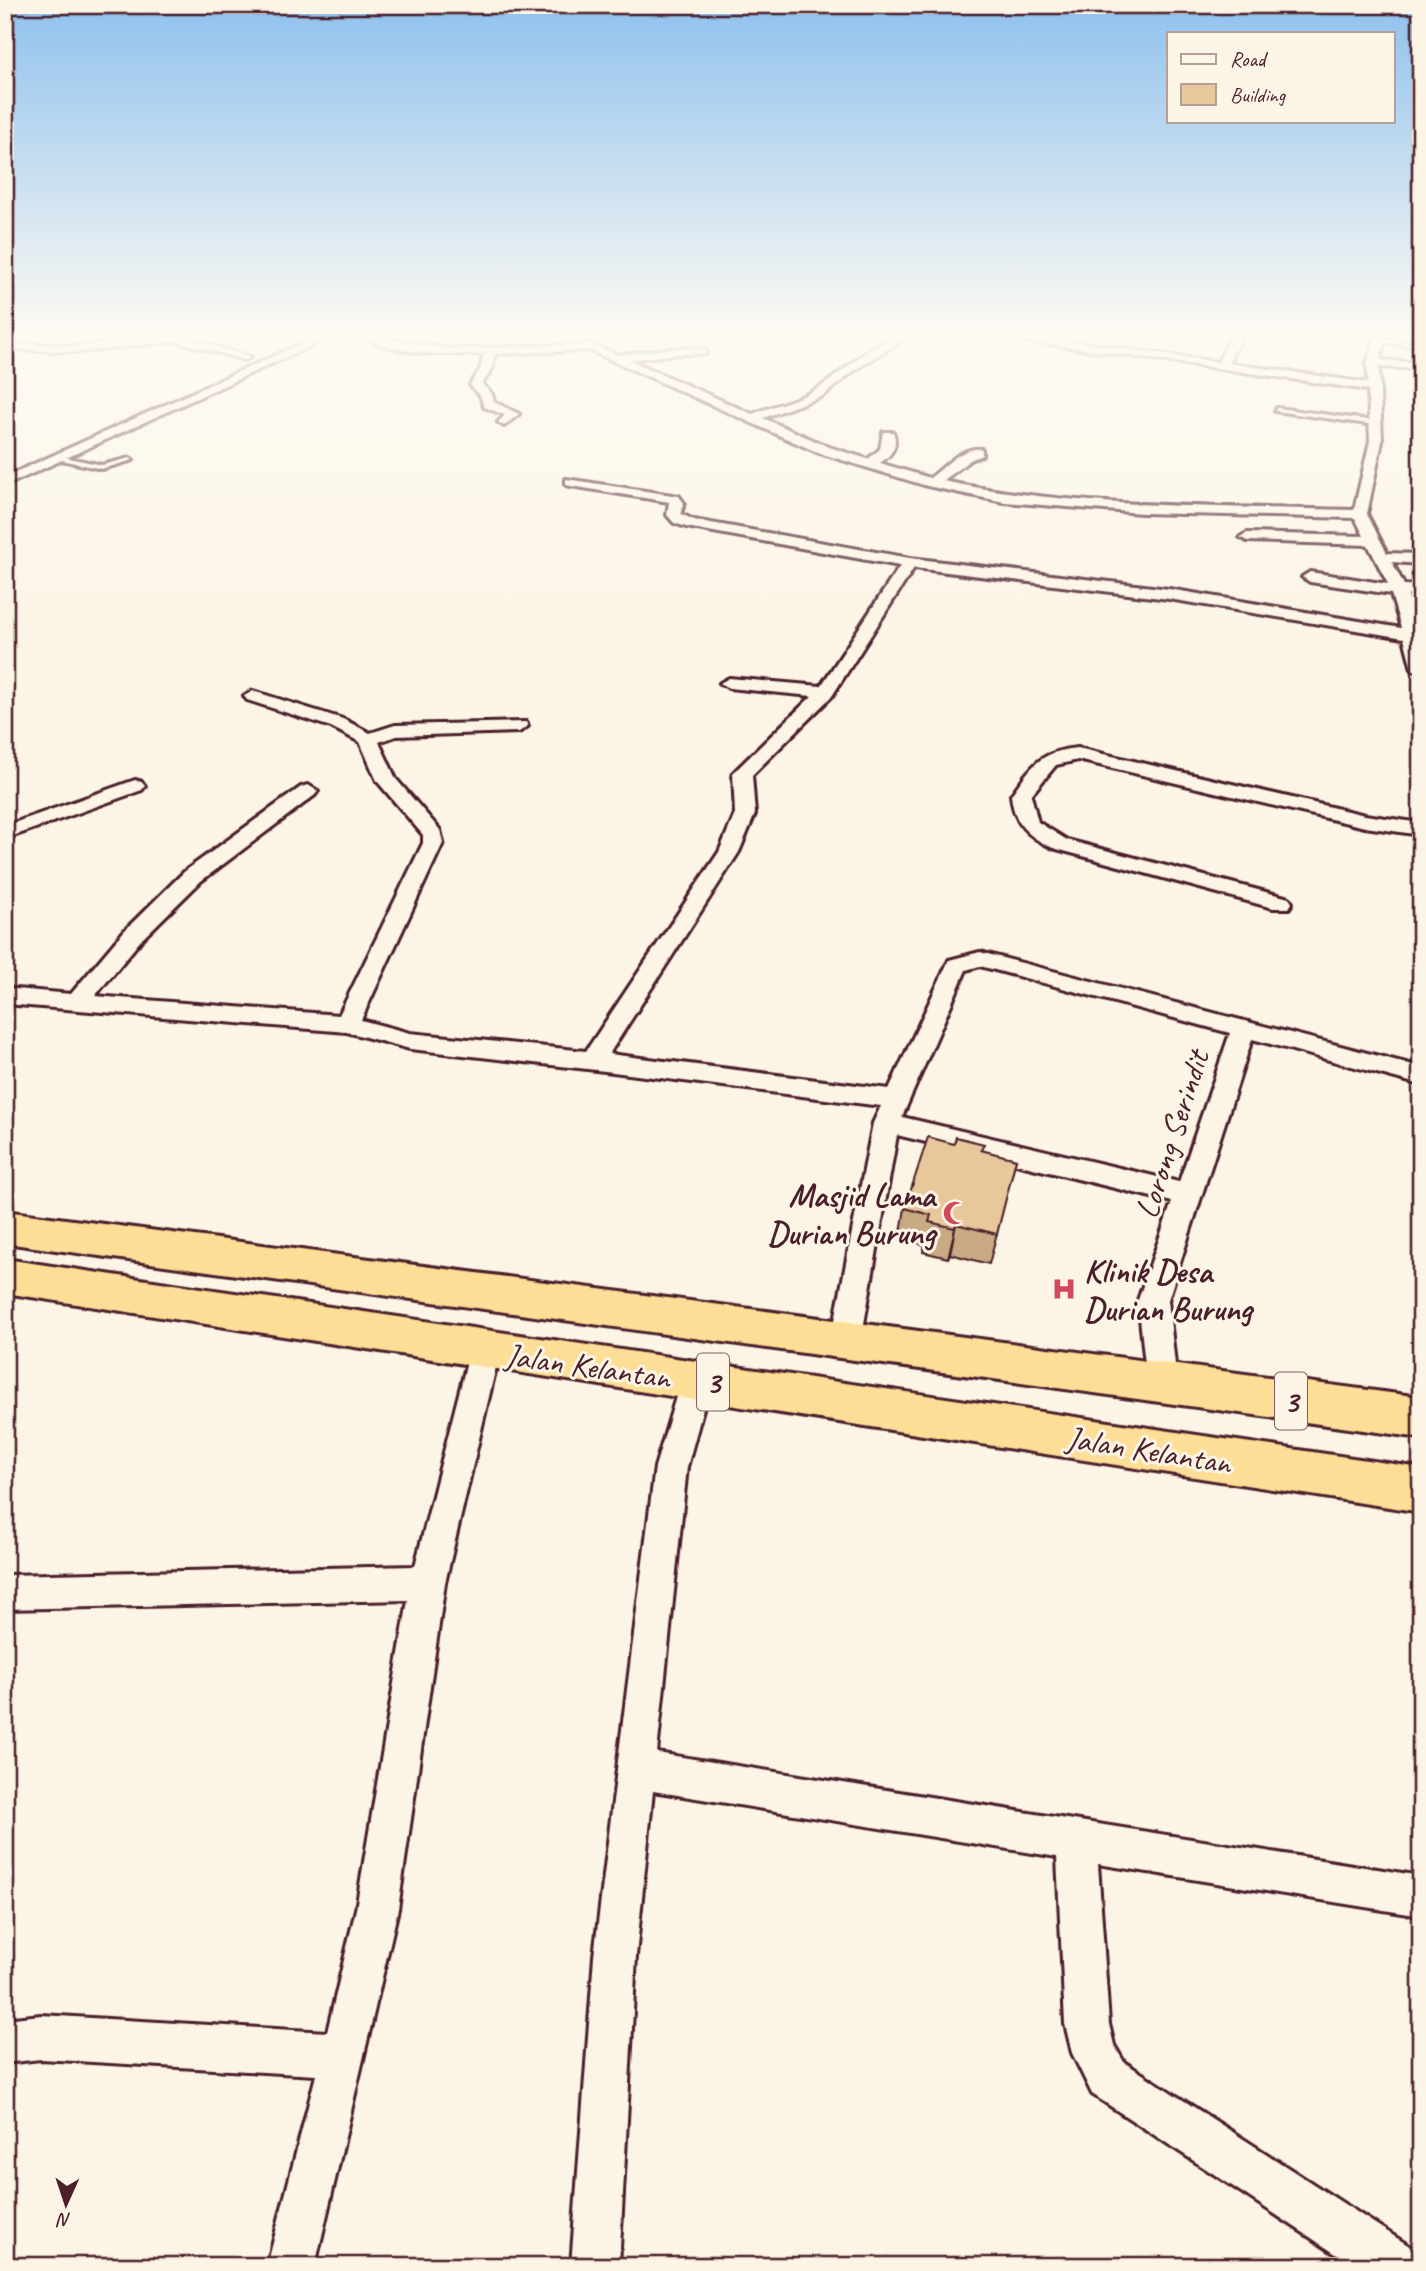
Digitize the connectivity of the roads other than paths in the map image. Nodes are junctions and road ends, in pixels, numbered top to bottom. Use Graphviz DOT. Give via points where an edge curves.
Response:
graph roads {
  1 [pos="94,442"];
  2 [pos="805,442"];
  3 [pos="890,442"];
  4 [pos="1376,442"];
  5 [pos="977,452"];
  6 [pos="39,454"];
  7 [pos="59,458"];
  8 [pos="130,460"];
  9 [pos="869,464"];
  10 [pos="5,482"];
  11 [pos="571,482"];
  12 [pos="932,483"];
  13 [pos="1360,514"];
  14 [pos="1247,537"];
  15 [pos="1374,541"];
  16 [pos="1382,557"];
  17 [pos="1421,559"];
  18 [pos="910,563"];
  19 [pos="1310,577"];
  20 [pos="1398,589"];
  21 [pos="1421,592"];
  22 [pos="1411,634"];
  23 [pos="1421,669"];
  24 [pos="729,683"];
  25 [pos="826,692"];
  26 [pos="253,696"];
  27 [pos="519,726"];
  28 [pos="368,739"];
  29 [pos="135,786"];
  30 [pos="308,791"];
  31 [pos="1421,829"];
  32 [pos="5,832"];
  33 [pos="1281,903"];
  34 [pos="5,996"];
  35 [pos="77,1002"];
  36 [pos="347,1024"];
  37 [pos="1243,1030"];
  38 [pos="592,1061"];
  39 [pos="1421,1076"];
  40 [pos="892,1111"];
  41 [pos="1188,1195"];
  42 [pos="5,1227"];
  43 [pos="5,1276"];
  44 [pos="846,1341"];
  45 [pos="485,1350"];
  46 [pos="696,1380"];
  47 [pos="1162,1383"];
  48 [pos="1421,1418"];
  49 [pos="1421,1490"];
  50 [pos="428,1583"];
  51 [pos="5,1592"];
  52 [pos="636,1769"];
  53 [pos="1076,1840"];
  54 [pos="1421,1896"];
  55 [pos="5,2041"];
  56 [pos="343,2055"];
  57 [pos="291,2266"];
  58 [pos="595,2266"];
  59 [pos="1397,2266"];
  1 -- 7 [label="street"];
  2 -- 9 [label="street"];
  3 -- 9 [label="street"];
  4 -- 13 [label="street"];
  5 -- 12 [label="street" via="964,456"];
  6 -- 7 [label="street"];
  7 -- 8 [label="lane" via="102,467"];
  7 -- 10 [label="street"];
  9 -- 12 [label="street"];
  11 -- 18 [label="street" via="674,499 674,515 691,524"];
  12 -- 13 [label="street" via="1044,503"];
  13 -- 15 [label="street"];
  14 -- 15 [label="street"];
  15 -- 16 [label="street"];
  16 -- 17 [label="street"];
  16 -- 20 [label="street"];
  18 -- 22 [label="street" via="1169,594"];
  18 -- 25 [label="street"];
  19 -- 20 [label="street"];
  20 -- 21 [label="street"];
  20 -- 22 [label="street"];
  22 -- 23 [label="street"];
  24 -- 25 [label="street"];
  25 -- 38 [label="street" via="743,773 740,784 746,807 729,852"];
  26 -- 28 [label="street" via="337,723"];
  27 -- 28 [label="street" via="394,731"];
  28 -- 36 [label="street" via="387,781 433,834 433,843"];
  29 -- 32 [label="street"];
  30 -- 35 [label="street" via="193,876 133,935"];
  31 -- 33 [label="street" via="1365,821 1078,754 1059,754 1046,760 1021,795 1023,818 1037,833 1060,844"];
  34 -- 35 [label="street"];
  35 -- 36 [label="street"];
  36 -- 38 [label="street" via="410,1041"];
  37 -- 39 [label="street"];
  37 -- 40 [label="street" via="970,960 957,965"];
  37 -- 41 [label="street, Lorong Serindit"];
  38 -- 40 [label="street"];
  40 -- 41 [label="street"];
  40 -- 44 [label="street"];
  41 -- 47 [label="street, Lorong Serindit" via="1153,1300"];
  42 -- 44 [label="highway, Jalan Kelantan / 3"];
  43 -- 45 [label="highway, Jalan Kelantan / 3"];
  44 -- 47 [label="highway, Jalan Kelantan / 3"];
  45 -- 46 [label="highway, Jalan Kelantan / 3"];
  45 -- 50 [label="street"];
  46 -- 49 [label="highway, Jalan Kelantan / 3"];
  46 -- 52 [label="street" via="671,1467"];
  47 -- 48 [label="highway, Jalan Kelantan / 3"];
  50 -- 51 [label="street"];
  50 -- 56 [label="street" via="377,1909"];
  52 -- 53 [label="street"];
  52 -- 58 [label="street" via="615,1956"];
  53 -- 54 [label="street"];
  53 -- 59 [label="street" via="1087,2024 1094,2053 1108,2078"];
  55 -- 56 [label="street" via="41,2037"];
  56 -- 57 [label="street"];
}
